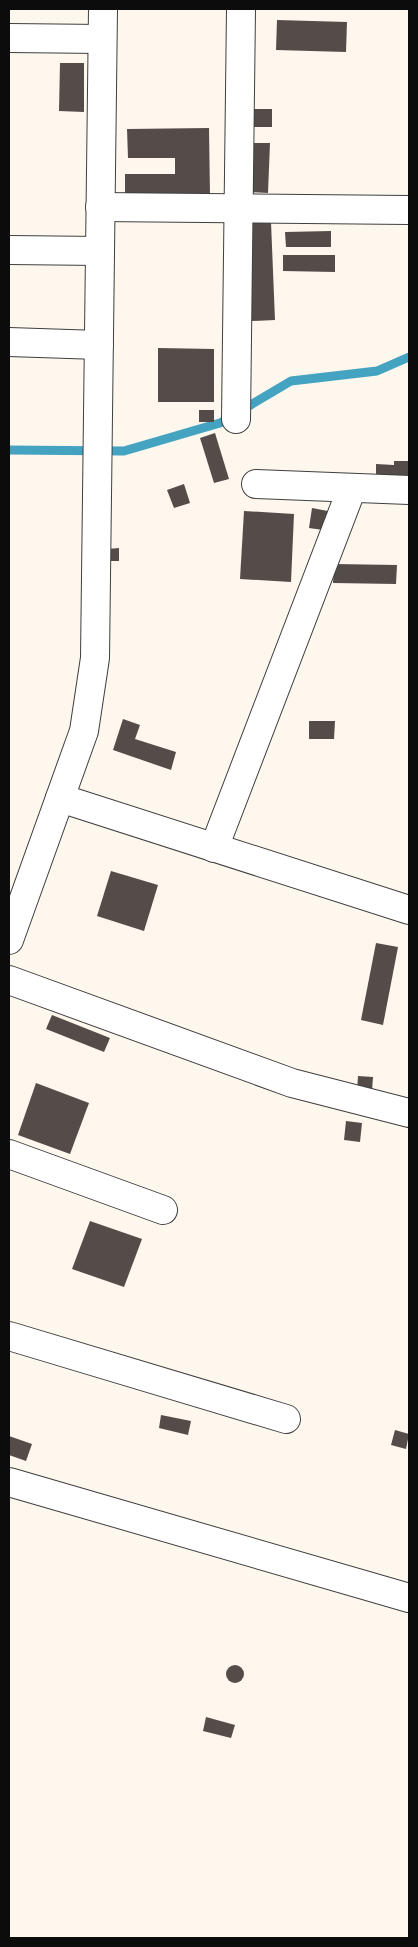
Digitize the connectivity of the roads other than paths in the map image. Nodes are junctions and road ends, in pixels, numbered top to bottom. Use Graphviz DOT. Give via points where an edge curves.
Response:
graph roads {
  1 [pos="103,9"];
  2 [pos="241,9"];
  3 [pos="9,38"];
  4 [pos="102,39"];
  5 [pos="100,207"];
  6 [pos="238,208"];
  7 [pos="409,210"];
  8 [pos="9,250"];
  9 [pos="100,251"];
  10 [pos="9,342"];
  11 [pos="99,345"];
  12 [pos="236,419"];
  13 [pos="256,484"];
  14 [pos="352,488"];
  15 [pos="409,490"];
  16 [pos="60,798"];
  17 [pos="214,848"];
  18 [pos="409,910"];
  19 [pos="9,940"];
  20 [pos="9,980"];
  21 [pos="409,1113"];
  22 [pos="9,1154"];
  23 [pos="163,1210"];
  24 [pos="9,1336"];
  25 [pos="286,1419"];
  26 [pos="10,1488"];
  27 [pos="409,1598"];
  1 -- 4 [label="street"];
  2 -- 6 [label="street"];
  3 -- 4 [label="street"];
  4 -- 5 [label="street"];
  5 -- 6 [label="street"];
  5 -- 9 [label="street"];
  6 -- 7 [label="street"];
  6 -- 12 [label="street"];
  8 -- 9 [label="street"];
  9 -- 11 [label="street"];
  10 -- 11 [label="street"];
  11 -- 16 [label="street" via="95,658 84,731"];
  13 -- 14 [label="street"];
  14 -- 15 [label="street"];
  14 -- 17 [label="street"];
  16 -- 17 [label="street"];
  16 -- 19 [label="street"];
  17 -- 18 [label="street"];
  20 -- 21 [label="street" via="292,1082"];
  22 -- 23 [label="street"];
  24 -- 25 [label="street"];
  26 -- 27 [label="street"];
}
